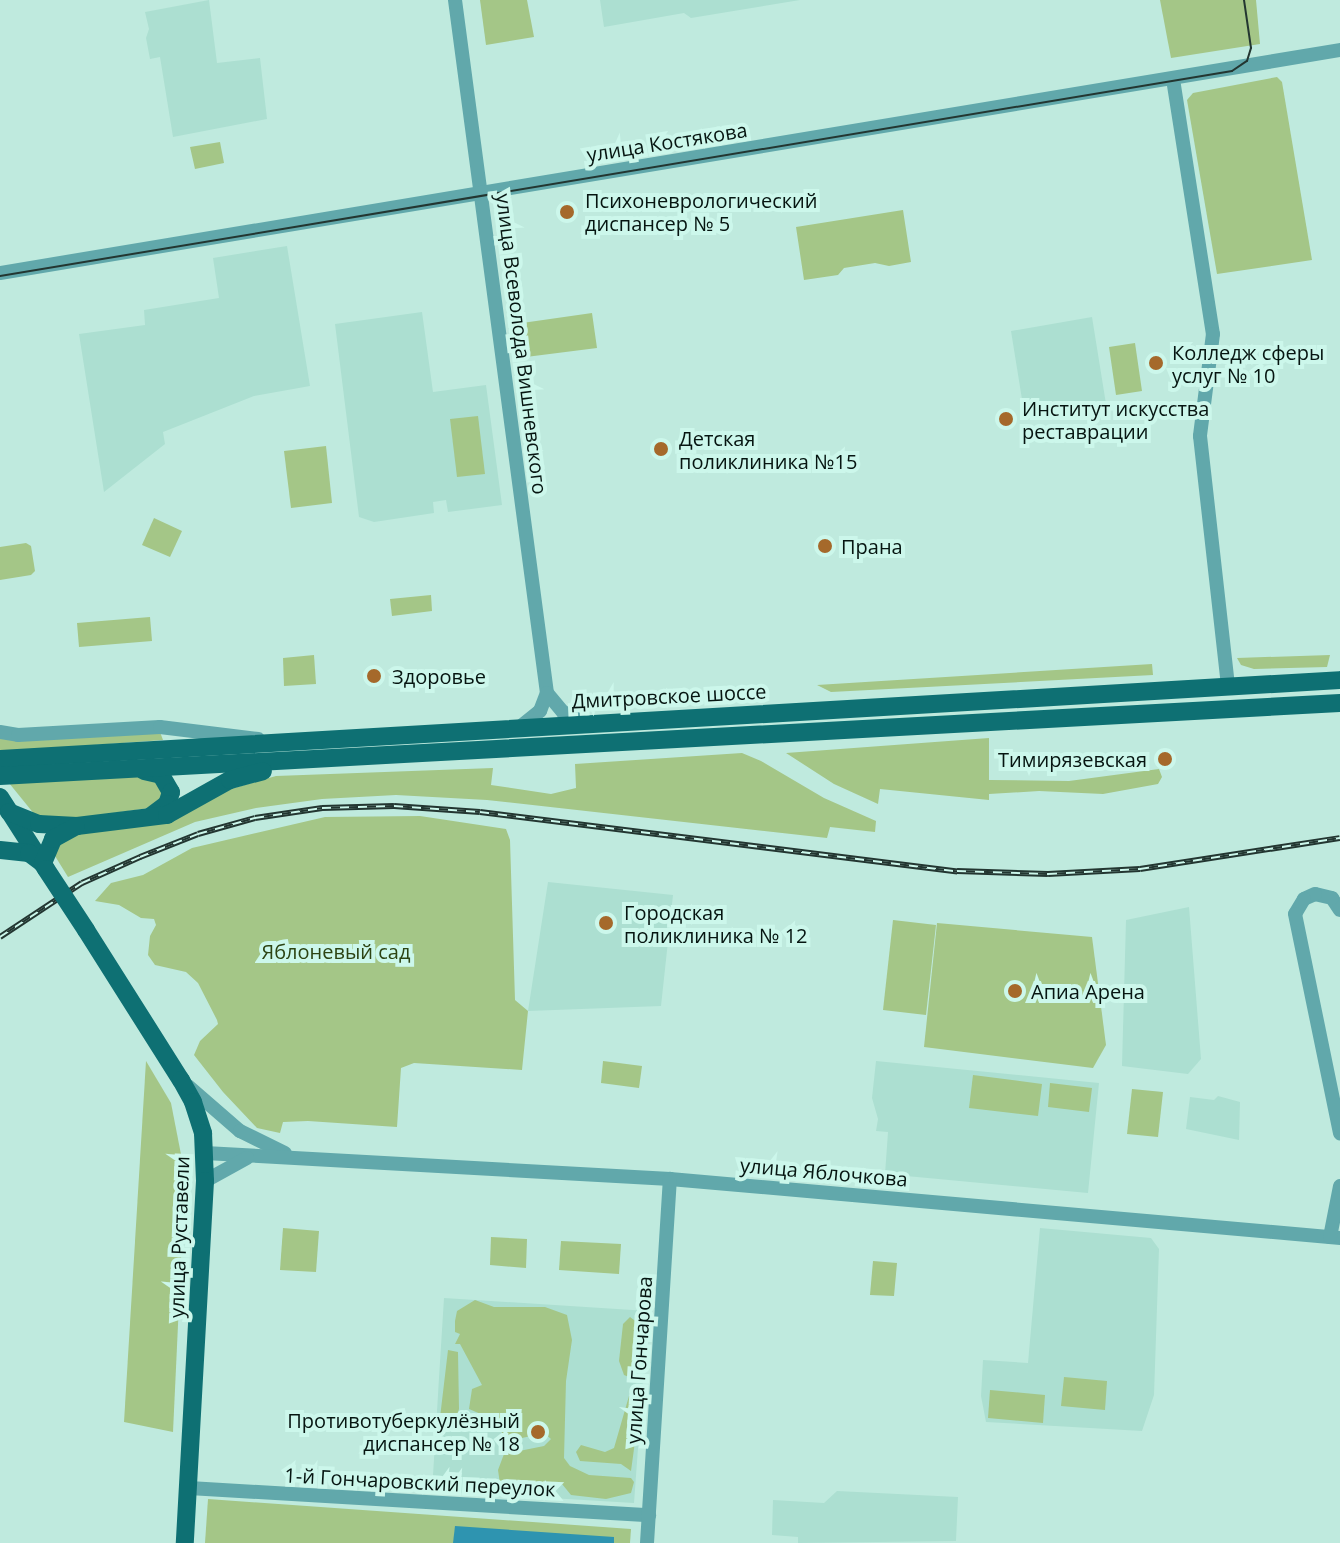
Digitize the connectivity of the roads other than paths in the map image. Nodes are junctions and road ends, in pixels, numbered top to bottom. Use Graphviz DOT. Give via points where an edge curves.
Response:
graph roads {
  1 [pos="455,0"];
  2 [pos="1340,50"];
  3 [pos="1173,79"];
  4 [pos="483,193"];
  5 [pos="0,273"];
  6 [pos="1340,680"];
  7 [pos="1228,687"];
  8 [pos="547,693"];
  9 [pos="1340,703"];
  10 [pos="578,723"];
  11 [pos="520,727"];
  12 [pos="0,732"];
  13 [pos="279,742"];
  14 [pos="572,746"];
  15 [pos="0,759"];
  16 [pos="305,761"];
  17 [pos="125,769"];
  18 [pos="0,776"];
  19 [pos="3,808"];
  20 [pos="150,816"];
  21 [pos="77,826"];
  22 [pos="0,850"];
  23 [pos="44,866"];
  24 [pos="1340,910"];
  25 [pos="181,1080"];
  26 [pos="1340,1133"];
  27 [pos="205,1153"];
  28 [pos="252,1157"];
  29 [pos="304,1159"];
  30 [pos="670,1179"];
  31 [pos="205,1181"];
  32 [pos="1340,1186"];
  33 [pos="1337,1238"];
  34 [pos="189,1488"];
  35 [pos="649,1515"];
  36 [pos="185,1543"];
  37 [pos="647,1543"];
  1 -- 4 [label="street, улица Всеволода Вишневского"];
  2 -- 3 [label="street, улица Костякова"];
  3 -- 4 [label="street, улица Костякова"];
  3 -- 7 [label="street" via="1213,334 1200,436"];
  4 -- 5 [label="street, улица Костякова"];
  4 -- 8 [label="street, улица Всеволода Вишневского"];
  6 -- 7 [label="main road, Дмитровское шоссе"];
  7 -- 10 [label="main road, Дмитровское шоссе"];
  8 -- 10 [label="street"];
  8 -- 11 [label="street" via="540,711"];
  9 -- 14 [label="main road"];
  10 -- 11 [label="main road, Дмитровское шоссе"];
  10 -- 14 [label="street" via="564,727 561,736"];
  11 -- 13 [label="main road, Дмитровское шоссе"];
  12 -- 13 [label="street" via="160,727"];
  13 -- 15 [label="main road, Дмитровское шоссе"];
  14 -- 16 [label="main road"];
  16 -- 17 [label="main road"];
  16 -- 20 [label="main road" via="230,780 178,810"];
  17 -- 18 [label="main road"];
  17 -- 20 [label="main road" via="166,779 171,792 167,804"];
  19 -- 21 [label="main road" via="39,824"];
  19 -- 23 [label="main road, улица Руставели"];
  20 -- 21 [label="main road"];
  21 -- 23 [label="main road" via="53,839"];
  22 -- 23 [label="main road" via="29,853"];
  23 -- 25 [label="main road, улица Руставели, bridge"];
  24 -- 26 [label="street" via="1332,898 1315,894 1304,899 1295,914"];
  25 -- 27 [label="main road, улица Руставели" via="198,1117"];
  25 -- 29 [label="street" via="240,1131"];
  27 -- 28 [label="street"];
  27 -- 31 [label="main road, улица Руставели"];
  28 -- 29 [label="street"];
  28 -- 31 [label="street"];
  29 -- 30 [label="street, улица Яблочкова"];
  30 -- 33 [label="street, улица Яблочкова"];
  30 -- 35 [label="street, улица Гончарова"];
  31 -- 34 [label="main road, улица Руставели"];
  32 -- 33 [label="street"];
  34 -- 35 [label="street, 1-й Гончаровский переулок"];
  34 -- 36 [label="main road, улица Руставели"];
  35 -- 37 [label="street, улица Гончарова"];
}
